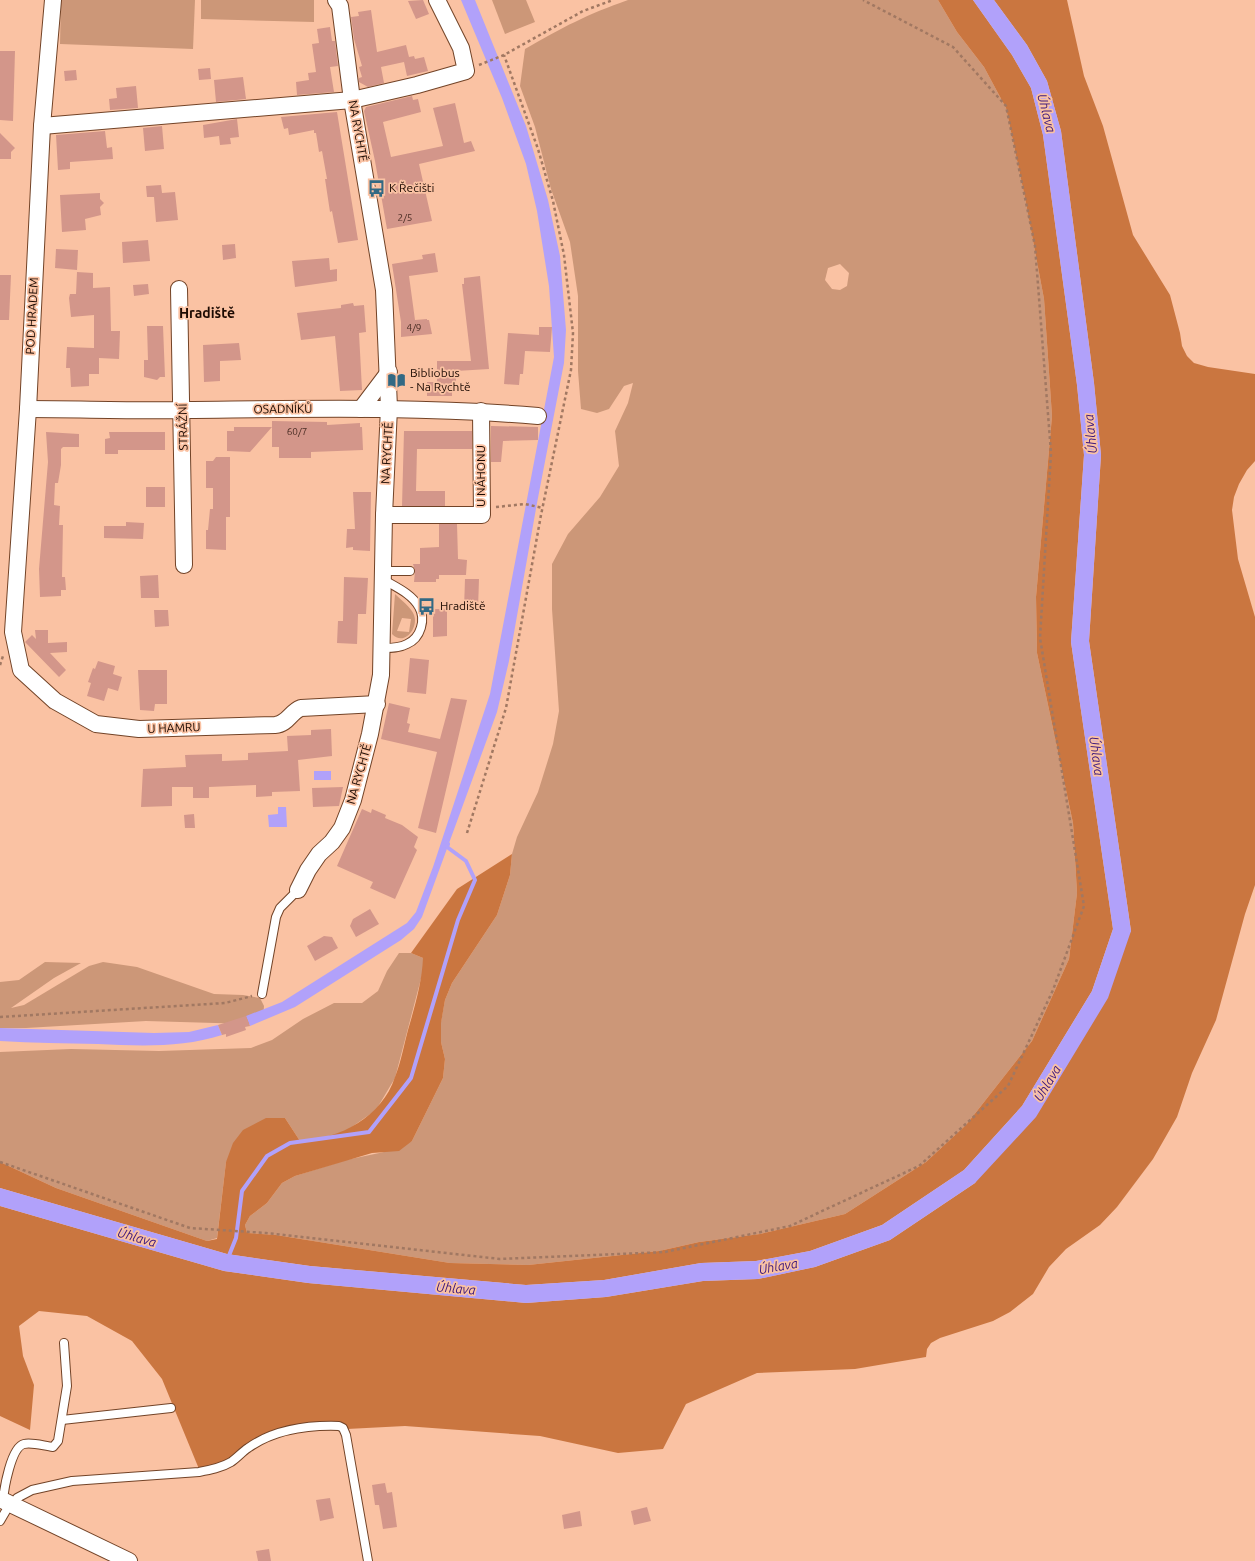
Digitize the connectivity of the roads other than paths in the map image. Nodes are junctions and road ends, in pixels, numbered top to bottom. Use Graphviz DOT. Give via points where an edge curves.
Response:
graph roads {
  1 [pos="53,0"];
  2 [pos="336,0"];
  3 [pos="438,0"];
  4 [pos="352,100"];
  5 [pos="42,126"];
  6 [pos="179,289"];
  7 [pos="389,372"];
  8 [pos="389,408"];
  9 [pos="28,409"];
  10 [pos="361,409"];
  11 [pos="182,410"];
  12 [pos="481,411"];
  13 [pos="538,416"];
  14 [pos="384,515"];
  15 [pos="184,565"];
  16 [pos="410,571"];
  17 [pos="384,575"];
  18 [pos="13,632"];
  19 [pos="382,648"];
  20 [pos="377,704"];
  21 [pos="298,890"];
  22 [pos="262,994"];
  23 [pos="64,1344"];
  24 [pos="171,1408"];
  25 [pos="62,1420"];
  26 [pos="5,1502"];
  27 [pos="0,1521"];
  28 [pos="129,1561"];
  29 [pos="368,1561"];
  1 -- 5 [label="street, POD HRADEM"];
  2 -- 4 [label="street, NA RYCHTĚ" via="340,6"];
  3 -- 4 [label="street" via="461,48 466,71"];
  4 -- 5 [label="street"];
  4 -- 7 [label="street, NA RYCHTĚ" via="384,290"];
  5 -- 9 [label="street, POD HRADEM"];
  6 -- 11 [label="street, STRÁŽNÍ"];
  7 -- 8 [label="street, NA RYCHTĚ"];
  7 -- 10 [label="street"];
  8 -- 10 [label="street, OSADNÍKŮ"];
  8 -- 12 [label="street, OSADNÍKŮ"];
  8 -- 14 [label="street, NA RYCHTĚ"];
  9 -- 11 [label="street, OSADNÍKŮ"];
  9 -- 18 [label="street, POD HRADEM"];
  10 -- 11 [label="street, OSADNÍKŮ"];
  11 -- 15 [label="street, STRÁŽNÍ"];
  12 -- 13 [label="street, OSADNÍKŮ"];
  12 -- 14 [label="street, U NÁHONU" via="482,515"];
  14 -- 17 [label="street, NA RYCHTĚ"];
  16 -- 17 [label="lane"];
  17 -- 19 [label="street, NA RYCHTĚ"];
  17 -- 19 [label="lane" via="412,598 419,607 422,619 419,632 408,644"];
  18 -- 20 [label="street, U HAMRU" via="21,670 54,701 96,724 139,729 275,725 284,723 301,708"];
  19 -- 20 [label="street, NA RYCHTĚ"];
  20 -- 21 [label="street, NA RYCHTĚ" via="353,800 342,828 319,854"];
  21 -- 22 [label="lane" via="280,908 276,917"];
  23 -- 25 [label="lane" via="67,1386"];
  24 -- 25 [label="lane"];
  25 -- 26 [label="lane" via="56,1445 25,1443 14,1454 5,1486"];
  26 -- 27 [label="lane" via="7,1509"];
  26 -- 28 [label="street"];
  26 -- 29 [label="lane" via="21,1494 72,1481 215,1469 231,1462 248,1448 290,1430 339,1426 346,1435"];
}
